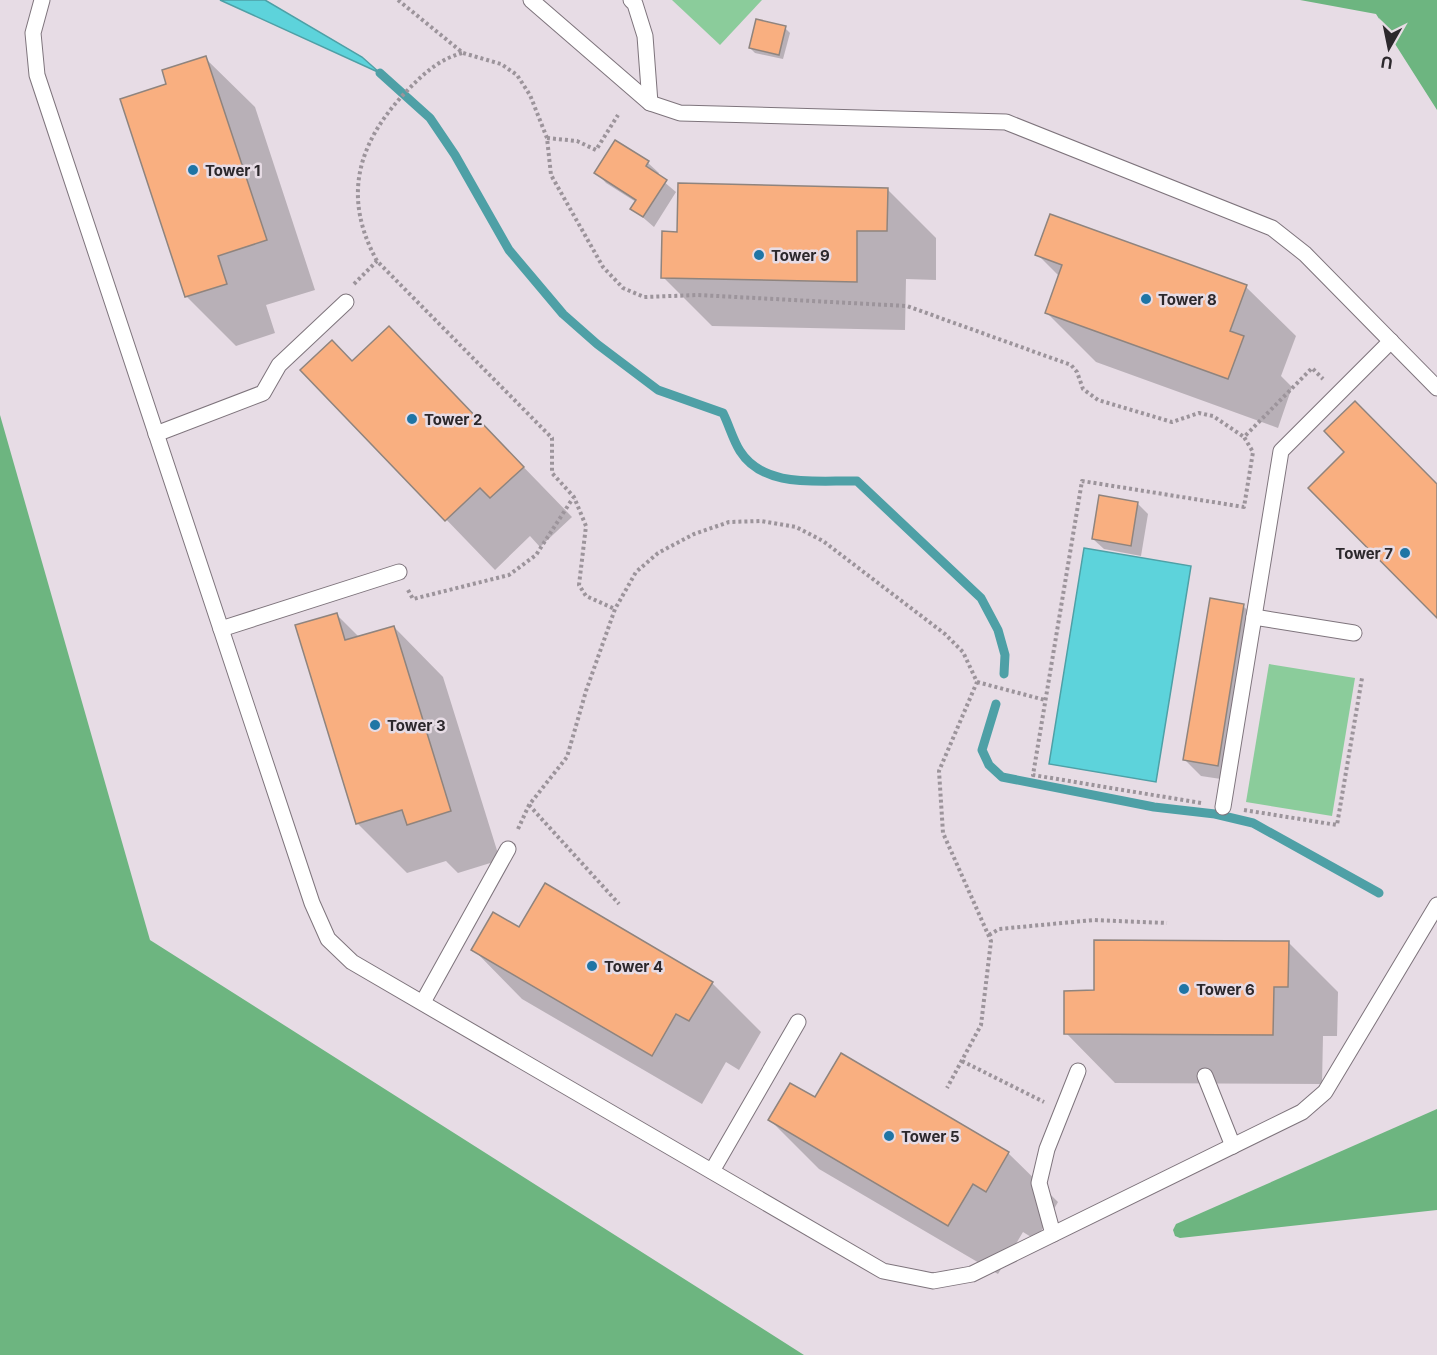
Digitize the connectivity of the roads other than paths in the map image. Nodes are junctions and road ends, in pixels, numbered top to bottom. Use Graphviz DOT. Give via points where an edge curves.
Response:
graph roads {
  1 [pos="42,0"];
  2 [pos="531,0"];
  3 [pos="631,0"];
  4 [pos="650,103"];
  5 [pos="346,302"];
  6 [pos="1391,341"];
  7 [pos="1437,388"];
  8 [pos="156,434"];
  9 [pos="399,572"];
  10 [pos="1254,616"];
  11 [pos="221,629"];
  12 [pos="1354,633"];
  13 [pos="1223,807"];
  14 [pos="508,849"];
  15 [pos="1437,905"];
  16 [pos="423,1002"];
  17 [pos="798,1022"];
  18 [pos="1078,1071"];
  19 [pos="1205,1076"];
  20 [pos="1233,1146"];
  21 [pos="712,1171"];
  22 [pos="1053,1234"];
  1 -- 8 [label="lane" via="33,33 37,75"];
  2 -- 4 [label="lane"];
  3 -- 4 [label="lane" via="645,36"];
  4 -- 6 [label="lane" via="680,113 1005,122 1272,228 1305,254"];
  5 -- 8 [label="lane" via="279,365 263,393"];
  6 -- 7 [label="lane"];
  6 -- 10 [label="lane" via="1281,451"];
  8 -- 11 [label="lane"];
  9 -- 11 [label="lane"];
  10 -- 12 [label="lane"];
  10 -- 13 [label="lane"];
  11 -- 16 [label="lane" via="312,903 328,939 352,962"];
  14 -- 16 [label="lane"];
  15 -- 20 [label="lane" via="1325,1092 1302,1112"];
  16 -- 21 [label="lane"];
  17 -- 21 [label="lane"];
  18 -- 22 [label="lane" via="1047,1149 1039,1184"];
  19 -- 20 [label="lane"];
  20 -- 22 [label="lane"];
  21 -- 22 [label="lane" via="883,1271 933,1281 972,1274"];
}
